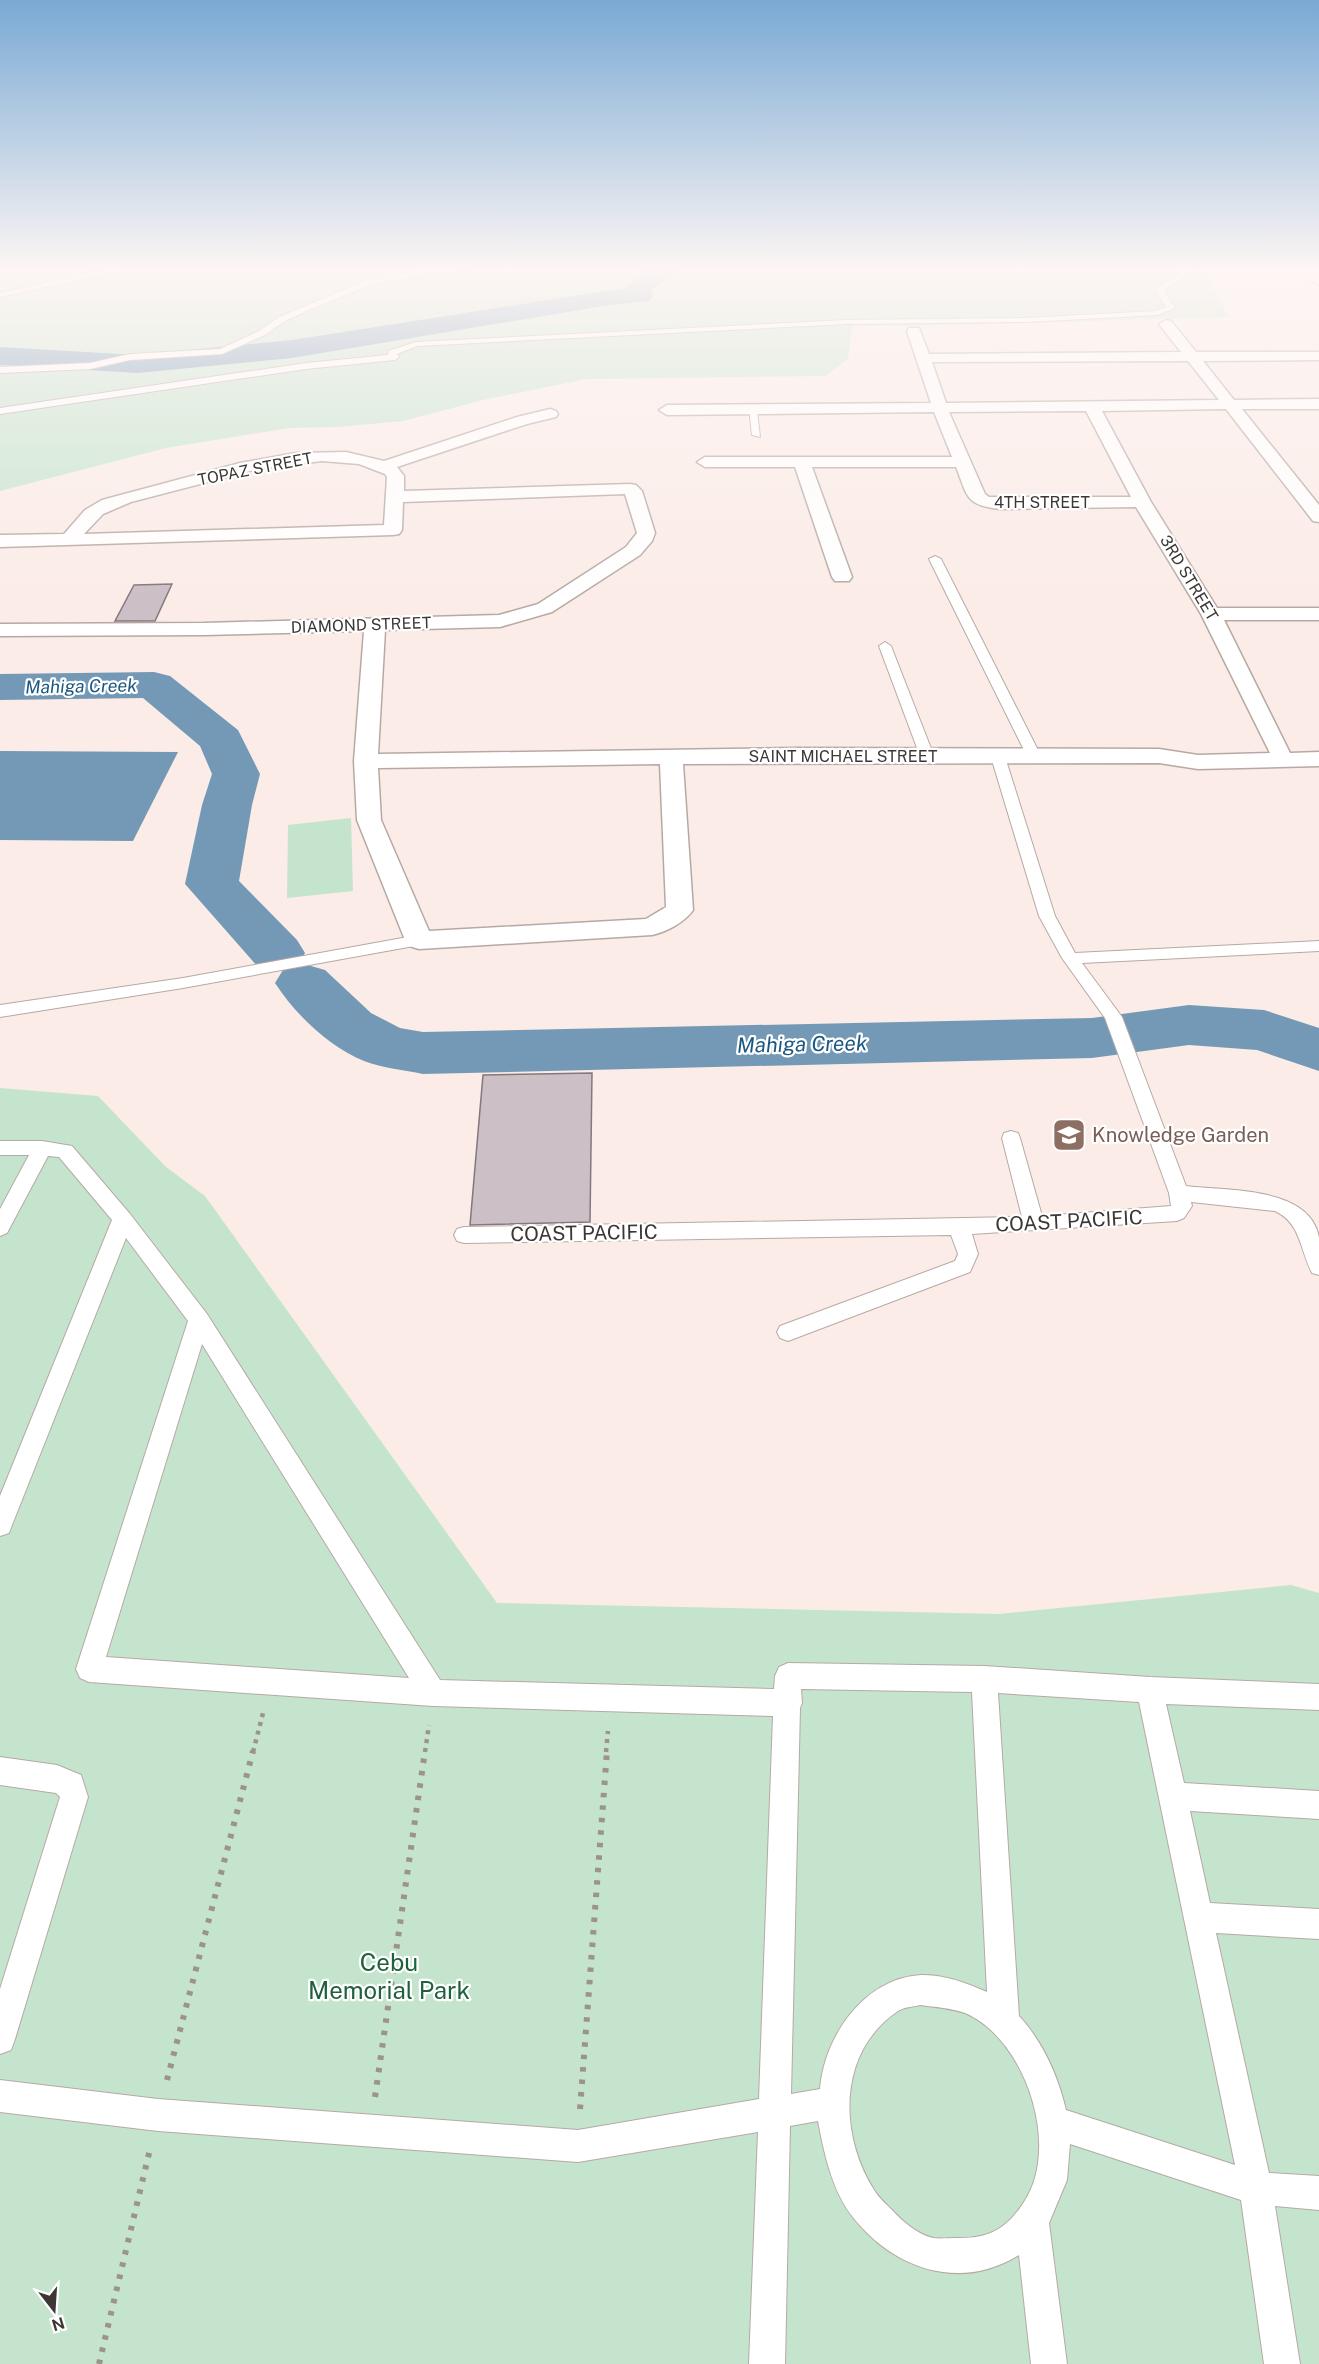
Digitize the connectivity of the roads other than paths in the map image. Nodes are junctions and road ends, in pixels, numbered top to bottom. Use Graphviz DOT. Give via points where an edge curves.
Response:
graph roads {
  1 [pos="229,377"];
  2 [pos="929,377"];
  3 [pos="1209,377"];
  4 [pos="1319,404"];
  5 [pos="1232,405"];
  6 [pos="1092,407"];
  7 [pos="940,408"];
  8 [pos="667,410"];
  9 [pos="752,410"];
  10 [pos="0,411"];
  11 [pos="550,414"];
  12 [pos="757,435"];
  13 [pos="705,462"];
  14 [pos="802,462"];
  15 [pos="961,462"];
  16 [pos="385,466"];
  17 [pos="395,498"];
  18 [pos="1143,502"];
  19 [pos="1319,517"];
  20 [pos="69,540"];
  21 [pos="0,541"];
  22 [pos="935,560"];
  23 [pos="842,577"];
  24 [pos="1211,614"];
  25 [pos="1319,614"];
  26 [pos="375,626"];
  27 [pos="0,630"];
  28 [pos="885,646"];
  29 [pos="1280,751"];
  30 [pos="671,756"];
  31 [pos="927,756"];
  32 [pos="1034,756"];
  33 [pos="998,757"];
  34 [pos="1319,759"];
  35 [pos="366,760"];
  36 [pos="419,940"];
  37 [pos="1319,946"];
  38 [pos="1070,958"];
  39 [pos="0,1011"];
  40 [pos="1011,1138"];
  41 [pos="0,1148"];
  42 [pos="42,1148"];
  43 [pos="1179,1193"];
  44 [pos="123,1219"];
  45 [pos="1034,1224"];
  46 [pos="958,1227"];
  47 [pos="0,1228"];
  48 [pos="464,1235"];
  49 [pos="1319,1267"];
  50 [pos="199,1320"];
  51 [pos="788,1332"];
  52 [pos="0,1525"];
  53 [pos="984,1679"];
  54 [pos="1150,1690"];
  55 [pos="433,1693"];
  56 [pos="1319,1697"];
  57 [pos="789,1703"];
  58 [pos="0,1771"];
  59 [pos="1173,1796"];
  60 [pos="1319,1805"];
  61 [pos="1198,1917"];
  62 [pos="1319,1924"];
  63 [pos="1004,2023"];
  64 [pos="0,2039"];
  65 [pos="0,2096"];
  66 [pos="831,2103"];
  67 [pos="775,2111"];
  68 [pos="1053,2122"];
  69 [pos="1256,2188"];
  70 [pos="1319,2193"];
  71 [pos="1032,2220"];
  72 [pos="767,2364"];
  73 [pos="1049,2364"];
  74 [pos="1282,2364"];
  1 -- 10 [label="lane"];
  2 -- 7 [label="street, 4TH STREET"];
  3 -- 5 [label="street"];
  4 -- 5 [label="street"];
  5 -- 6 [label="street"];
  5 -- 19 [label="street"];
  6 -- 7 [label="street"];
  6 -- 18 [label="street, 3RD STREET"];
  7 -- 9 [label="street"];
  7 -- 15 [label="street, 4TH STREET"];
  8 -- 9 [label="street"];
  9 -- 12 [label="lane"];
  11 -- 16 [label="street"];
  13 -- 14 [label="street"];
  14 -- 15 [label="street"];
  14 -- 23 [label="street"];
  15 -- 18 [label="street, 4TH STREET" via="977,497 984,502"];
  16 -- 17 [label="street" via="396,476"];
  16 -- 20 [label="street, TOPAZ STREET" via="314,456 219,473 110,503 91,515"];
  17 -- 20 [label="street" via="395,528 389,530"];
  17 -- 26 [label="street, DIAMOND STREET" via="630,489 646,533 633,550 545,608 500,621"];
  18 -- 24 [label="street, 3RD STREET"];
  20 -- 21 [label="street"];
  22 -- 32 [label="lane"];
  24 -- 25 [label="street"];
  24 -- 29 [label="street, 3RD STREET"];
  26 -- 27 [label="street, DIAMOND STREET"];
  26 -- 35 [label="street"];
  28 -- 31 [label="lane"];
  30 -- 31 [label="street, SAINT MICHAEL STREET"];
  30 -- 35 [label="street, SAINT MICHAEL STREET"];
  30 -- 36 [label="street" via="680,910 652,927"];
  31 -- 33 [label="street, SAINT MICHAEL STREET"];
  32 -- 33 [label="street, SAINT MICHAEL STREET"];
  32 -- 34 [label="street, SAINT MICHAEL STREET" via="1159,756 1198,762"];
  33 -- 38 [label="lane" via="1047,916"];
  35 -- 36 [label="street" via="369,820"];
  36 -- 39 [label="lane"];
  37 -- 38 [label="lane"];
  38 -- 43 [label="lane" via="1113,1017"];
  40 -- 45 [label="lane"];
  41 -- 42 [label="lane"];
  42 -- 44 [label="lane" via="65,1151"];
  42 -- 47 [label="lane"];
  43 -- 45 [label="lane, COAST PACIFIC" via="1182,1206 1178,1213"];
  43 -- 49 [label="lane" via="1287,1207 1302,1219"];
  44 -- 50 [label="lane"];
  44 -- 52 [label="lane"];
  45 -- 46 [label="lane, COAST PACIFIC"];
  46 -- 48 [label="lane, COAST PACIFIC"];
  46 -- 51 [label="lane" via="968,1254 963,1266"];
  50 -- 55 [label="lane"];
  50 -- 55 [label="lane" via="89,1669"];
  53 -- 54 [label="lane"];
  53 -- 57 [label="lane" via="788,1676"];
  53 -- 63 [label="lane"];
  54 -- 56 [label="lane"];
  54 -- 59 [label="lane"];
  55 -- 57 [label="lane"];
  57 -- 67 [label="lane"];
  58 -- 64 [label="lane" via="57,1779 74,1790"];
  59 -- 60 [label="lane"];
  59 -- 61 [label="lane"];
  61 -- 62 [label="lane"];
  61 -- 69 [label="lane"];
  63 -- 66 [label="lane" via="978,2004 949,1993 920,1990 892,1998 868,2014 849,2037 836,2069"];
  63 -- 68 [label="lane" via="1028,2051 1044,2085"];
  65 -- 67 [label="lane" via="158,2115 578,2146"];
  66 -- 67 [label="lane"];
  66 -- 71 [label="lane" via="834,2136 859,2198 879,2223 905,2243 932,2256 960,2259 996,2250 1012,2241"];
  67 -- 72 [label="lane"];
  68 -- 69 [label="lane"];
  68 -- 71 [label="lane" via="1052,2175"];
  69 -- 70 [label="lane"];
  69 -- 74 [label="lane"];
  71 -- 73 [label="lane"];
}
